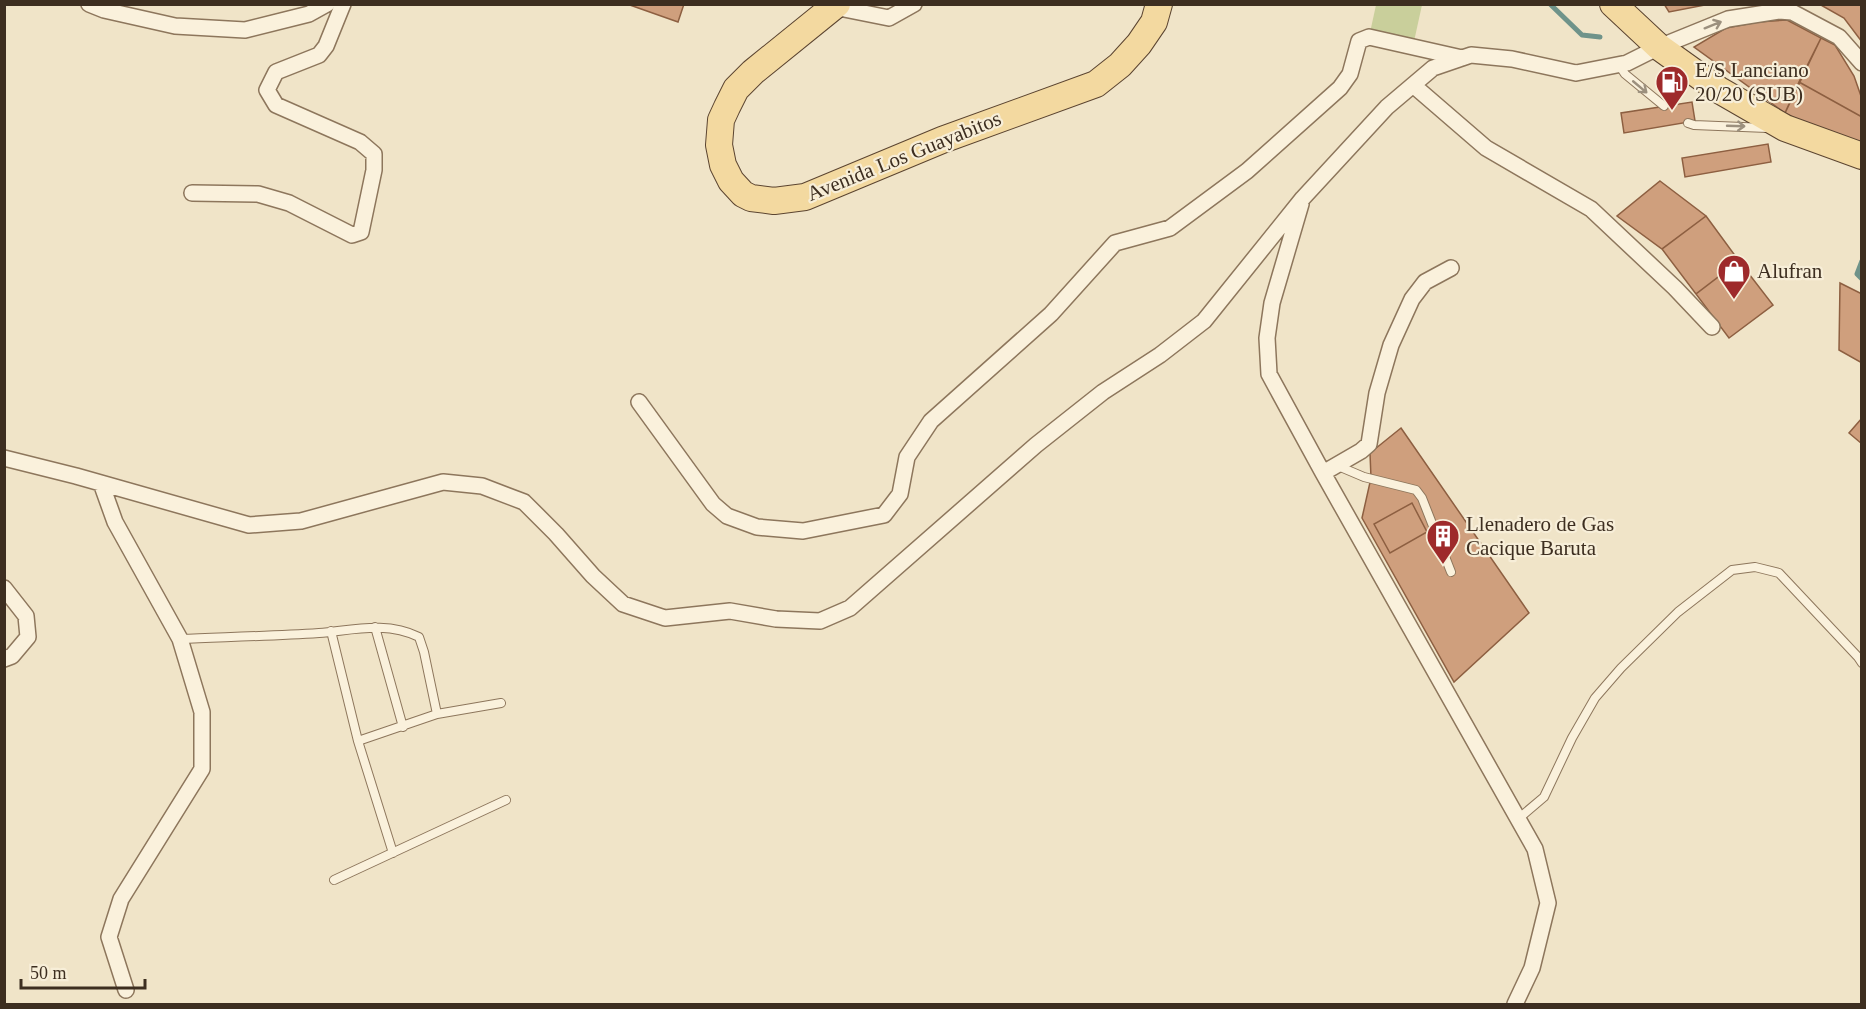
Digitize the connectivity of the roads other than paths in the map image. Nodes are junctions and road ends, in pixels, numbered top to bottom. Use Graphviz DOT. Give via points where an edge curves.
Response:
graph roads {
  1 [pos="89,4"];
  2 [pos="327,4"];
  3 [pos="343,4"];
  4 [pos="914,4"];
  5 [pos="1159,4"];
  6 [pos="1613,4"];
  7 [pos="835,6"];
  8 [pos="1792,8"];
  9 [pos="1659,47"];
  10 [pos="1462,58"];
  11 [pos="1862,63"];
  12 [pos="1619,64"];
  13 [pos="1413,85"];
  14 [pos="1664,106"];
  15 [pos="1688,123"];
  16 [pos="1785,128"];
  17 [pos="1862,156"];
  18 [pos="192,194"];
  19 [pos="1303,198"];
  20 [pos="1451,268"];
  21 [pos="1712,327"];
  22 [pos="639,402"];
  23 [pos="4,458"];
  24 [pos="1338,466"];
  25 [pos="1323,473"];
  26 [pos="101,483"];
  27 [pos="1451,572"];
  28 [pos="4,588"];
  29 [pos="375,627"];
  30 [pos="331,631"];
  31 [pos="180,639"];
  32 [pos="4,659"];
  33 [pos="1862,663"];
  34 [pos="501,703"];
  35 [pos="437,714"];
  36 [pos="403,727"];
  37 [pos="358,741"];
  38 [pos="506,800"];
  39 [pos="1518,819"];
  40 [pos="393,853"];
  41 [pos="334,880"];
  42 [pos="126,990"];
  43 [pos="1515,1005"];
  1 -- 2 [label="street" via="175,26 245,30 309,14"];
  3 -- 18 [label="street" via="319,54 276,72 267,90 276,105 360,142 374,154 361,232 352,235 289,203 258,194"];
  4 -- 7 [label="street" via="889,18"];
  5 -- 7 [label="main road, Avenida Los Guayabitos" via="1154,22 1139,44 1096,84 952,136 805,197 774,201 751,198 731,181 723,165 719,144 727,107 736,89 753,72"];
  6 -- 9 [label="main road"];
  9 -- 8 [label="street, one-way" via="1728,19"];
  8 -- 11 [label="street" via="1839,37"];
  9 -- 12 [label="street"];
  9 -- 16 [label="main road" via="1719,90"];
  10 -- 12 [label="street" via="1471,55 1512,59 1576,73"];
  10 -- 13 [label="street" via="1433,68"];
  10 -- 22 [label="street" via="1369,37 1359,41 1350,74 1340,88 1256,164 1170,228 1115,243 1051,314 931,421 907,457 900,494 884,515 803,531 757,527 727,516 713,504"];
  12 -- 14 [label="lane, one-way" via="1625,74"];
  13 -- 19 [label="street" via="1387,107"];
  13 -- 21 [label="street" via="1486,148 1591,208"];
  15 -- 16 [label="lane, one-way"];
  16 -- 17 [label="main road"];
  19 -- 25 [label="street" via="1272,303 1267,338 1269,374"];
  19 -- 26 [label="street" via="1204,321 1036,445 850,608 820,621 730,611 665,618 623,604 524,502 482,486 443,482 301,522 249,525"];
  20 -- 24 [label="street" via="1425,282 1412,298 1391,345 1377,393 1369,444"];
  23 -- 26 [label="street"];
  24 -- 25 [label="street"];
  24 -- 27 [label="lane" via="1416,490"];
  25 -- 39 [label="street"];
  26 -- 31 [label="street" via="115,522"];
  28 -- 32 [label="street" via="26,616 28,638 12,656"];
  29 -- 30 [label="lane"];
  29 -- 35 [label="lane" via="419,637"];
  29 -- 36 [label="lane"];
  30 -- 31 [label="lane"];
  30 -- 37 [label="lane"];
  31 -- 42 [label="street" via="202,712 202,770 121,898 109,936"];
  33 -- 39 [label="lane" via="1779,573 1755,567 1732,570 1678,612 1595,698 1544,797"];
  34 -- 35 [label="lane"];
  35 -- 36 [label="lane"];
  36 -- 37 [label="lane"];
  37 -- 40 [label="lane"];
  38 -- 40 [label="lane"];
  39 -- 43 [label="street" via="1535,849 1548,903 1532,968"];
  40 -- 41 [label="lane"];
}
